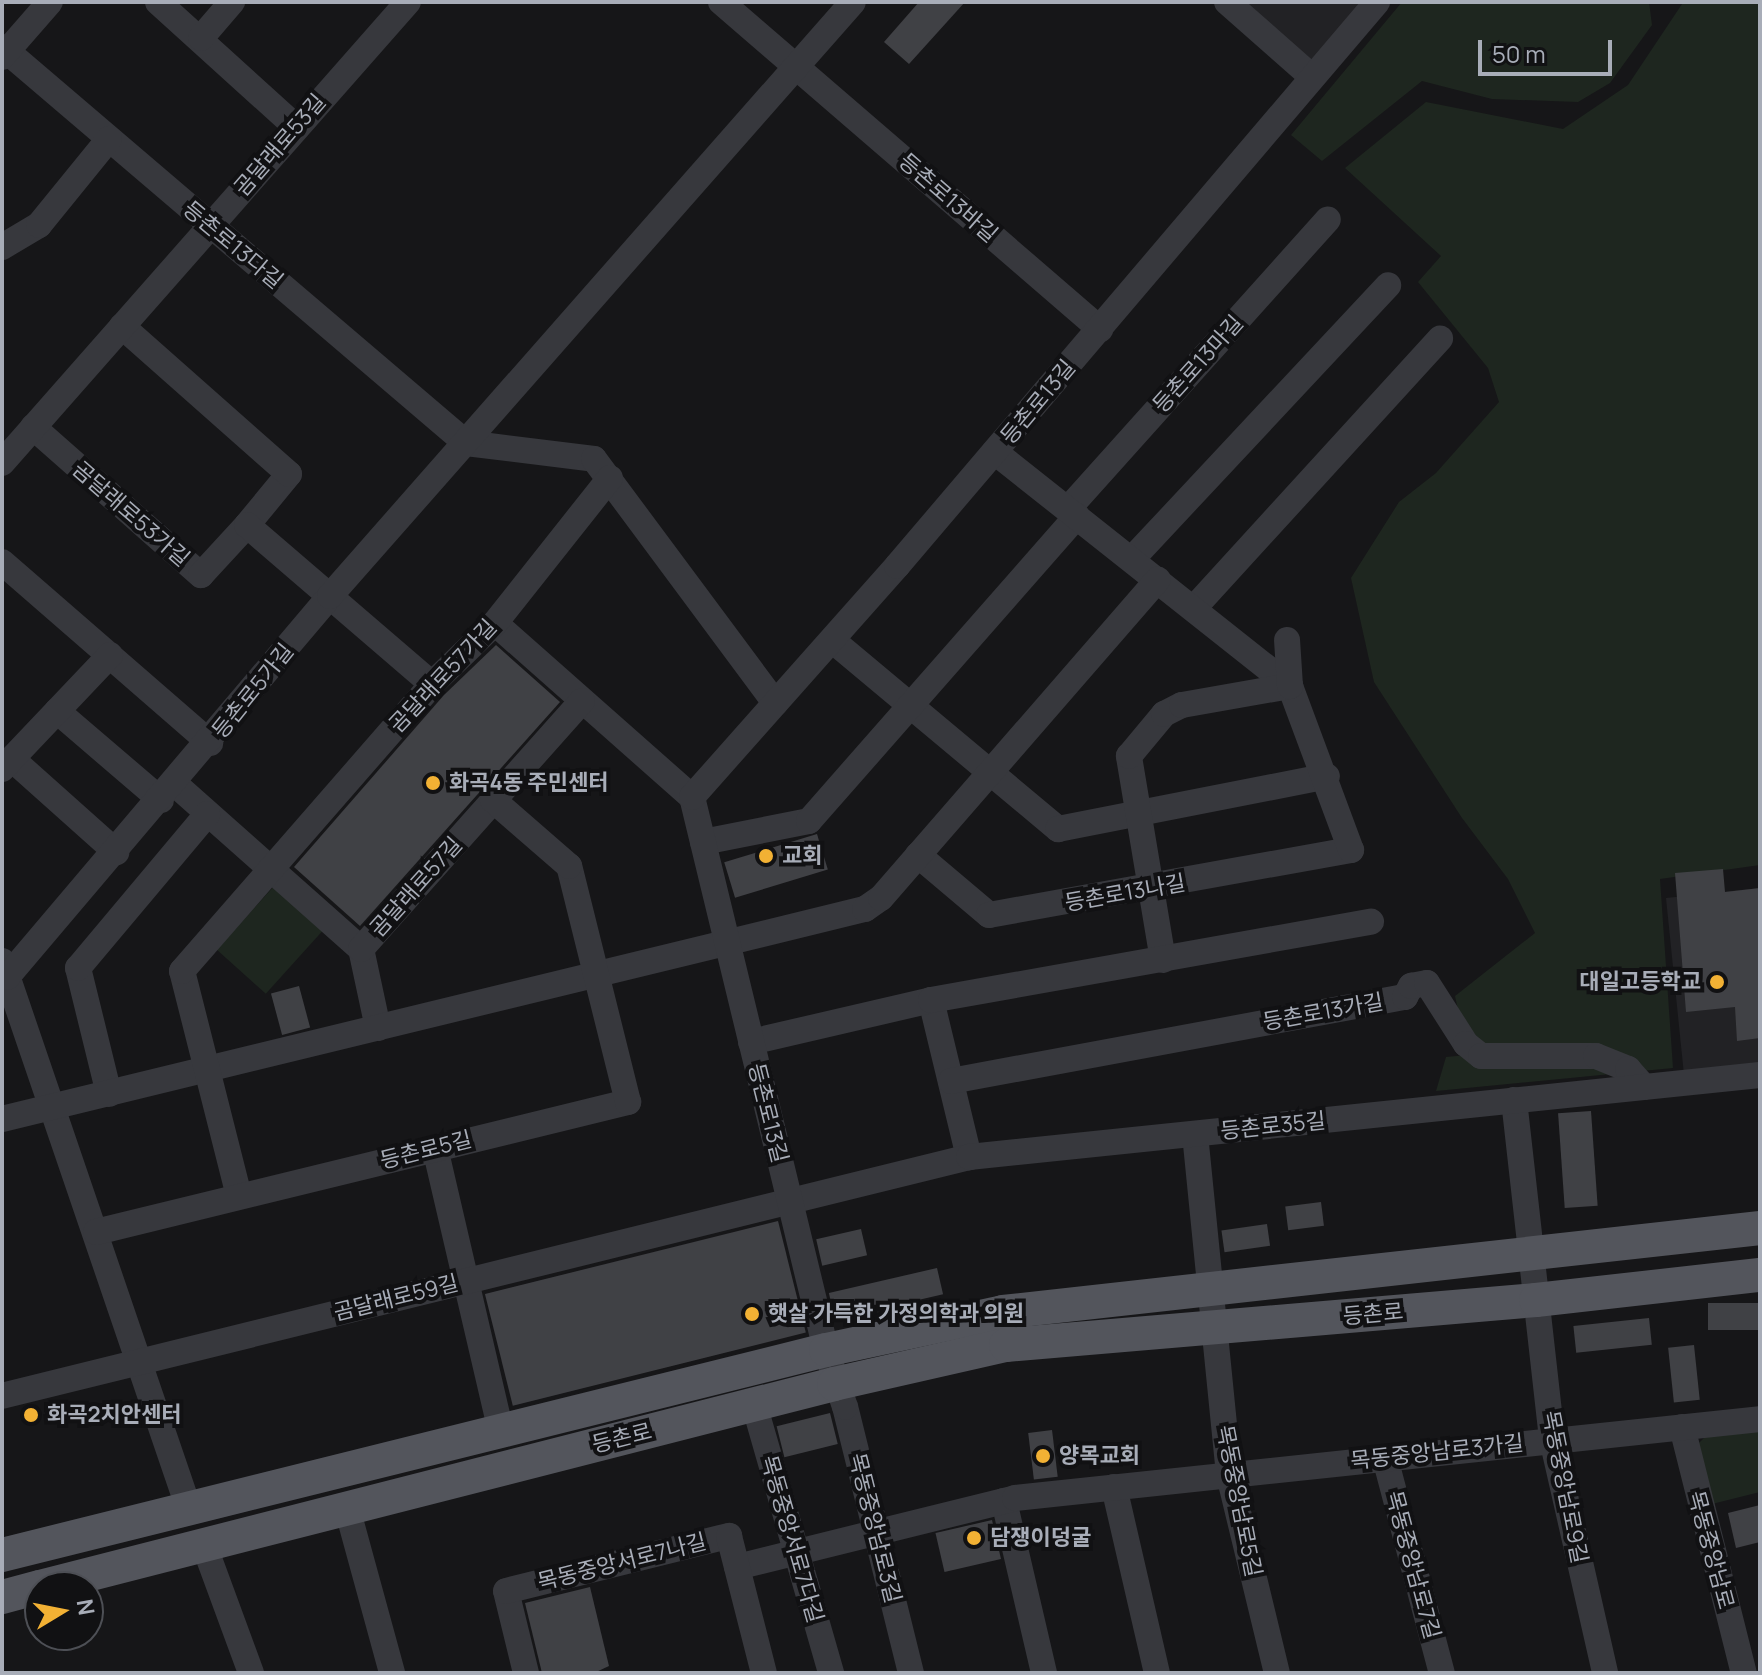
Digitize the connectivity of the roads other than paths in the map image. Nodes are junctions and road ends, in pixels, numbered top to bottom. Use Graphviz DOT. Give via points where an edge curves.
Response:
graph roads {
  1 [pos="50,2"];
  2 [pos="158,2"];
  3 [pos="232,2"];
  4 [pos="408,2"];
  5 [pos="721,2"];
  6 [pos="853,2"];
  7 [pos="1227,2"];
  8 [pos="1377,2"];
  9 [pos="201,38"];
  10 [pos="4,51"];
  11 [pos="795,66"];
  12 [pos="1312,77"];
  13 [pos="296,127"];
  14 [pos="109,139"];
  15 [pos="1328,219"];
  16 [pos="209,227"];
  17 [pos="2,247"];
  18 [pos="1388,285"];
  19 [pos="122,326"];
  20 [pos="1100,329"];
  21 [pos="1440,339"];
  22 [pos="33,427"];
  23 [pos="466,443"];
  24 [pos="995,452"];
  25 [pos="2,463"];
  26 [pos="610,478"];
  27 [pos="1072,512"];
  28 [pos="247,525"];
  29 [pos="1132,559"];
  30 [pos="2,562"];
  31 [pos="1158,579"];
  32 [pos="330,596"];
  33 [pos="1194,608"];
  34 [pos="495,623"];
  35 [pos="832,640"];
  36 [pos="1287,640"];
  37 [pos="110,655"];
  38 [pos="432,684"];
  39 [pos="1290,686"];
  40 [pos="582,701"];
  41 [pos="775,703"];
  42 [pos="911,705"];
  43 [pos="57,711"];
  44 [pos="210,743"];
  45 [pos="7,764"];
  46 [pos="992,770"];
  47 [pos="1327,776"];
  48 [pos="168,792"];
  49 [pos="692,797"];
  50 [pos="493,800"];
  51 [pos="207,814"];
  52 [pos="1139,817"];
  53 [pos="703,842"];
  54 [pos="116,852"];
  55 [pos="918,855"];
  56 [pos="269,869"];
  57 [pos="1151,889"];
  58 [pos="1371,922"];
  59 [pos="727,942"];
  60 [pos="361,949"];
  61 [pos="1163,960"];
  62 [pos="5,969"];
  63 [pos="598,972"];
  64 [pos="931,1000"];
  65 [pos="378,1028"];
  66 [pos="751,1042"];
  67 [pos="210,1070"];
  68 [pos="1760,1075"];
  69 [pos="951,1081"];
  70 [pos="1644,1087"];
  71 [pos="109,1094"];
  72 [pos="1514,1100"];
  73 [pos="52,1108"];
  74 [pos="2,1119"];
  75 [pos="1195,1134"];
  76 [pos="435,1148"];
  77 [pos="969,1157"];
  78 [pos="239,1196"];
  79 [pos="790,1201"];
  80 [pos="1760,1228"];
  81 [pos="96,1232"];
  82 [pos="1529,1254"];
  83 [pos="1760,1275"];
  84 [pos="466,1281"];
  85 [pos="1206,1290"];
  86 [pos="1536,1300"];
  87 [pos="1211,1327"];
  88 [pos="826,1350"];
  89 [pos="139,1362"];
  90 [pos="834,1384"];
  91 [pos="2,1396"];
  92 [pos="754,1404"];
  93 [pos="1760,1419"];
  94 [pos="1682,1427"];
  95 [pos="501,1431"];
  96 [pos="1552,1439"];
  97 [pos="1385,1458"];
  98 [pos="1229,1475"];
  99 [pos="1114,1487"];
  100 [pos="1004,1501"];
  101 [pos="347,1508"];
  102 [pos="189,1509"];
  103 [pos="875,1531"];
  104 [pos="204,1545"];
  105 [pos="795,1552"];
  106 [pos="2,1555"];
  107 [pos="737,1567"];
  108 [pos="102,1571"];
  109 [pos="24,1591"];
  110 [pos="2,1597"];
  111 [pos="243,1672"];
  112 [pos="392,1673"];
  113 [pos="526,1673"];
  114 [pos="764,1673"];
  115 [pos="831,1673"];
  116 [pos="911,1673"];
  117 [pos="1044,1673"];
  118 [pos="1157,1673"];
  119 [pos="1277,1673"];
  120 [pos="1442,1673"];
  121 [pos="1605,1673"];
  122 [pos="1744,1673"];
  1 -- 10 [label="street"];
  2 -- 9 [label="street"];
  3 -- 9 [label="street"];
  4 -- 13 [label="street, 곰달래로53길"];
  5 -- 11 [label="street, 등촌로13바길"];
  6 -- 11 [label="street"];
  7 -- 12 [label="street"];
  8 -- 12 [label="street, 등촌로13길"];
  9 -- 13 [label="street"];
  10 -- 14 [label="street, 등촌로13다길"];
  11 -- 20 [label="street, 등촌로13바길"];
  11 -- 23 [label="street"];
  12 -- 20 [label="street, 등촌로13길"];
  13 -- 16 [label="street, 곰달래로53길"];
  14 -- 16 [label="street, 등촌로13다길"];
  14 -- 17 [label="street" via="39,225"];
  15 -- 27 [label="street, 등촌로13마길"];
  16 -- 19 [label="street, 곰달래로53길"];
  16 -- 23 [label="street, 등촌로13다길"];
  18 -- 29 [label="street"];
  19 -- 22 [label="street, 곰달래로53길"];
  19 -- 28 [label="street, 곰달래로53가길" via="289,474"];
  20 -- 24 [label="street, 등촌로13길"];
  21 -- 33 [label="street"];
  22 -- 25 [label="street, 곰달래로53길"];
  22 -- 28 [label="street, 곰달래로53가길" via="201,575"];
  23 -- 26 [label="street" via="594,459"];
  23 -- 32 [label="street, 등촌로5가길"];
  24 -- 27 [label="street"];
  24 -- 35 [label="street, 등촌로13길"];
  26 -- 34 [label="street, 곰달래로57가길"];
  26 -- 41 [label="street"];
  27 -- 29 [label="street"];
  27 -- 42 [label="street"];
  28 -- 32 [label="street"];
  29 -- 31 [label="street"];
  30 -- 37 [label="street"];
  31 -- 33 [label="street"];
  31 -- 46 [label="street"];
  32 -- 38 [label="street"];
  32 -- 44 [label="street, 등촌로5가길"];
  33 -- 39 [label="street"];
  34 -- 38 [label="street, 곰달래로57가길"];
  34 -- 40 [label="street"];
  35 -- 41 [label="street, 등촌로13길"];
  35 -- 42 [label="street"];
  36 -- 39 [label="street"];
  37 -- 43 [label="street"];
  37 -- 44 [label="street"];
  38 -- 56 [label="street, 곰달래로57가길"];
  39 -- 47 [label="street"];
  39 -- 52 [label="street" via="1182,705 1164,714 1129,756"];
  40 -- 49 [label="street"];
  40 -- 50 [label="street, 곰달래로57길"];
  41 -- 49 [label="street, 등촌로13길"];
  42 -- 46 [label="street"];
  42 -- 53 [label="street" via="809,821"];
  43 -- 45 [label="street"];
  43 -- 48 [label="street"];
  44 -- 48 [label="street, 등촌로5가길"];
  45 -- 54 [label="street"];
  46 -- 52 [label="street" via="1058,829"];
  46 -- 55 [label="street"];
  47 -- 52 [label="street"];
  47 -- 57 [label="street, 등촌로13나길" via="1351,850"];
  48 -- 51 [label="street"];
  48 -- 54 [label="street, 등촌로5가길"];
  49 -- 53 [label="street, 등촌로13길"];
  50 -- 60 [label="street, 곰달래로57길"];
  50 -- 63 [label="street" via="569,866"];
  51 -- 56 [label="street"];
  51 -- 71 [label="street" via="78,968"];
  52 -- 57 [label="street"];
  53 -- 59 [label="street, 등촌로13길"];
  54 -- 62 [label="street, 등촌로5가길"];
  55 -- 57 [label="street, 등촌로13나길" via="989,915"];
  55 -- 59 [label="street" via="865,909"];
  56 -- 60 [label="street"];
  56 -- 67 [label="street, 곰달래로57가길" via="182,971"];
  57 -- 61 [label="street"];
  58 -- 61 [label="street"];
  59 -- 63 [label="street"];
  59 -- 66 [label="street, 등촌로13길"];
  60 -- 65 [label="street, 곰달래로57길"];
  61 -- 64 [label="street"];
  62 -- 73 [label="street"];
  63 -- 65 [label="street"];
  63 -- 76 [label="street, 등촌로5길" via="628,1102"];
  64 -- 66 [label="street"];
  64 -- 69 [label="street"];
  65 -- 67 [label="street"];
  66 -- 79 [label="street, 등촌로13길"];
  67 -- 71 [label="street"];
  67 -- 78 [label="street"];
  68 -- 70 [label="street, 등촌로35길"];
  69 -- 70 [label="street, 등촌로13가길" via="1405,997 1411,986 1427,983 1466,1044 1481,1056 1596,1056 1628,1069"];
  69 -- 77 [label="street"];
  70 -- 72 [label="street, 등촌로35길"];
  71 -- 73 [label="street"];
  72 -- 75 [label="street, 등촌로35길"];
  72 -- 82 [label="street"];
  73 -- 74 [label="street"];
  73 -- 81 [label="street"];
  75 -- 77 [label="street, 등촌로35길"];
  75 -- 85 [label="street"];
  76 -- 78 [label="street, 등촌로5길"];
  76 -- 84 [label="street"];
  77 -- 79 [label="street, 등촌로35길"];
  78 -- 81 [label="street, 등촌로5길"];
  79 -- 84 [label="street, 곰달래로59길"];
  79 -- 88 [label="street, 등촌로13길"];
  80 -- 82 [label="main road, 등촌로"];
  81 -- 89 [label="street"];
  82 -- 85 [label="main road, 등촌로"];
  82 -- 86 [label="street"];
  83 -- 86 [label="main road, 등촌로"];
  84 -- 89 [label="street, 곰달래로59길"];
  84 -- 95 [label="street"];
  85 -- 87 [label="street"];
  85 -- 88 [label="main road, 등촌로" via="1003,1312"];
  86 -- 87 [label="main road, 등촌로"];
  86 -- 96 [label="street, 목동중앙남로9길"];
  87 -- 90 [label="main road, 등촌로" via="1006,1345"];
  87 -- 98 [label="street, 목동중앙남로5길"];
  88 -- 90 [label="street, 등촌로13길"];
  88 -- 95 [label="main road, 등촌로"];
  89 -- 91 [label="street, 곰달래로59길"];
  89 -- 102 [label="street"];
  90 -- 92 [label="main road, 등촌로"];
  90 -- 103 [label="street, 목동중앙남로3길" via="845,1407"];
  92 -- 101 [label="main road, 등촌로"];
  92 -- 105 [label="street, 목동중앙서로7다길"];
  93 -- 94 [label="street, 목동중앙남로3가길"];
  94 -- 96 [label="street, 목동중앙남로3가길"];
  94 -- 122 [label="street, 목동중앙남로"];
  95 -- 102 [label="main road, 등촌로"];
  96 -- 97 [label="street, 목동중앙남로3가길"];
  96 -- 121 [label="street, 목동중앙남로9길"];
  97 -- 98 [label="street, 목동중앙남로3가길"];
  97 -- 120 [label="street, 목동중앙남로7길"];
  98 -- 99 [label="street, 목동중앙남로3가길"];
  98 -- 119 [label="street, 목동중앙남로5길"];
  99 -- 100 [label="street, 목동중앙남로3가길"];
  99 -- 118 [label="street"];
  100 -- 103 [label="street, 목동중앙남로3가길"];
  100 -- 117 [label="street"];
  101 -- 104 [label="main road, 등촌로"];
  101 -- 112 [label="street"];
  102 -- 106 [label="main road, 등촌로"];
  103 -- 105 [label="street, 목동중앙남로3가길"];
  103 -- 116 [label="street, 목동중앙남로3길"];
  104 -- 108 [label="main road, 등촌로"];
  104 -- 111 [label="street"];
  105 -- 107 [label="street, 목동중앙남로3가길"];
  105 -- 115 [label="street, 목동중앙서로7다길"];
  107 -- 113 [label="street, 목동중앙서로7나길" via="729,1536 506,1591"];
  107 -- 114 [label="street, 목동중앙서로7나길"];
  109 -- 110 [label="main road, 등촌로"];
}
